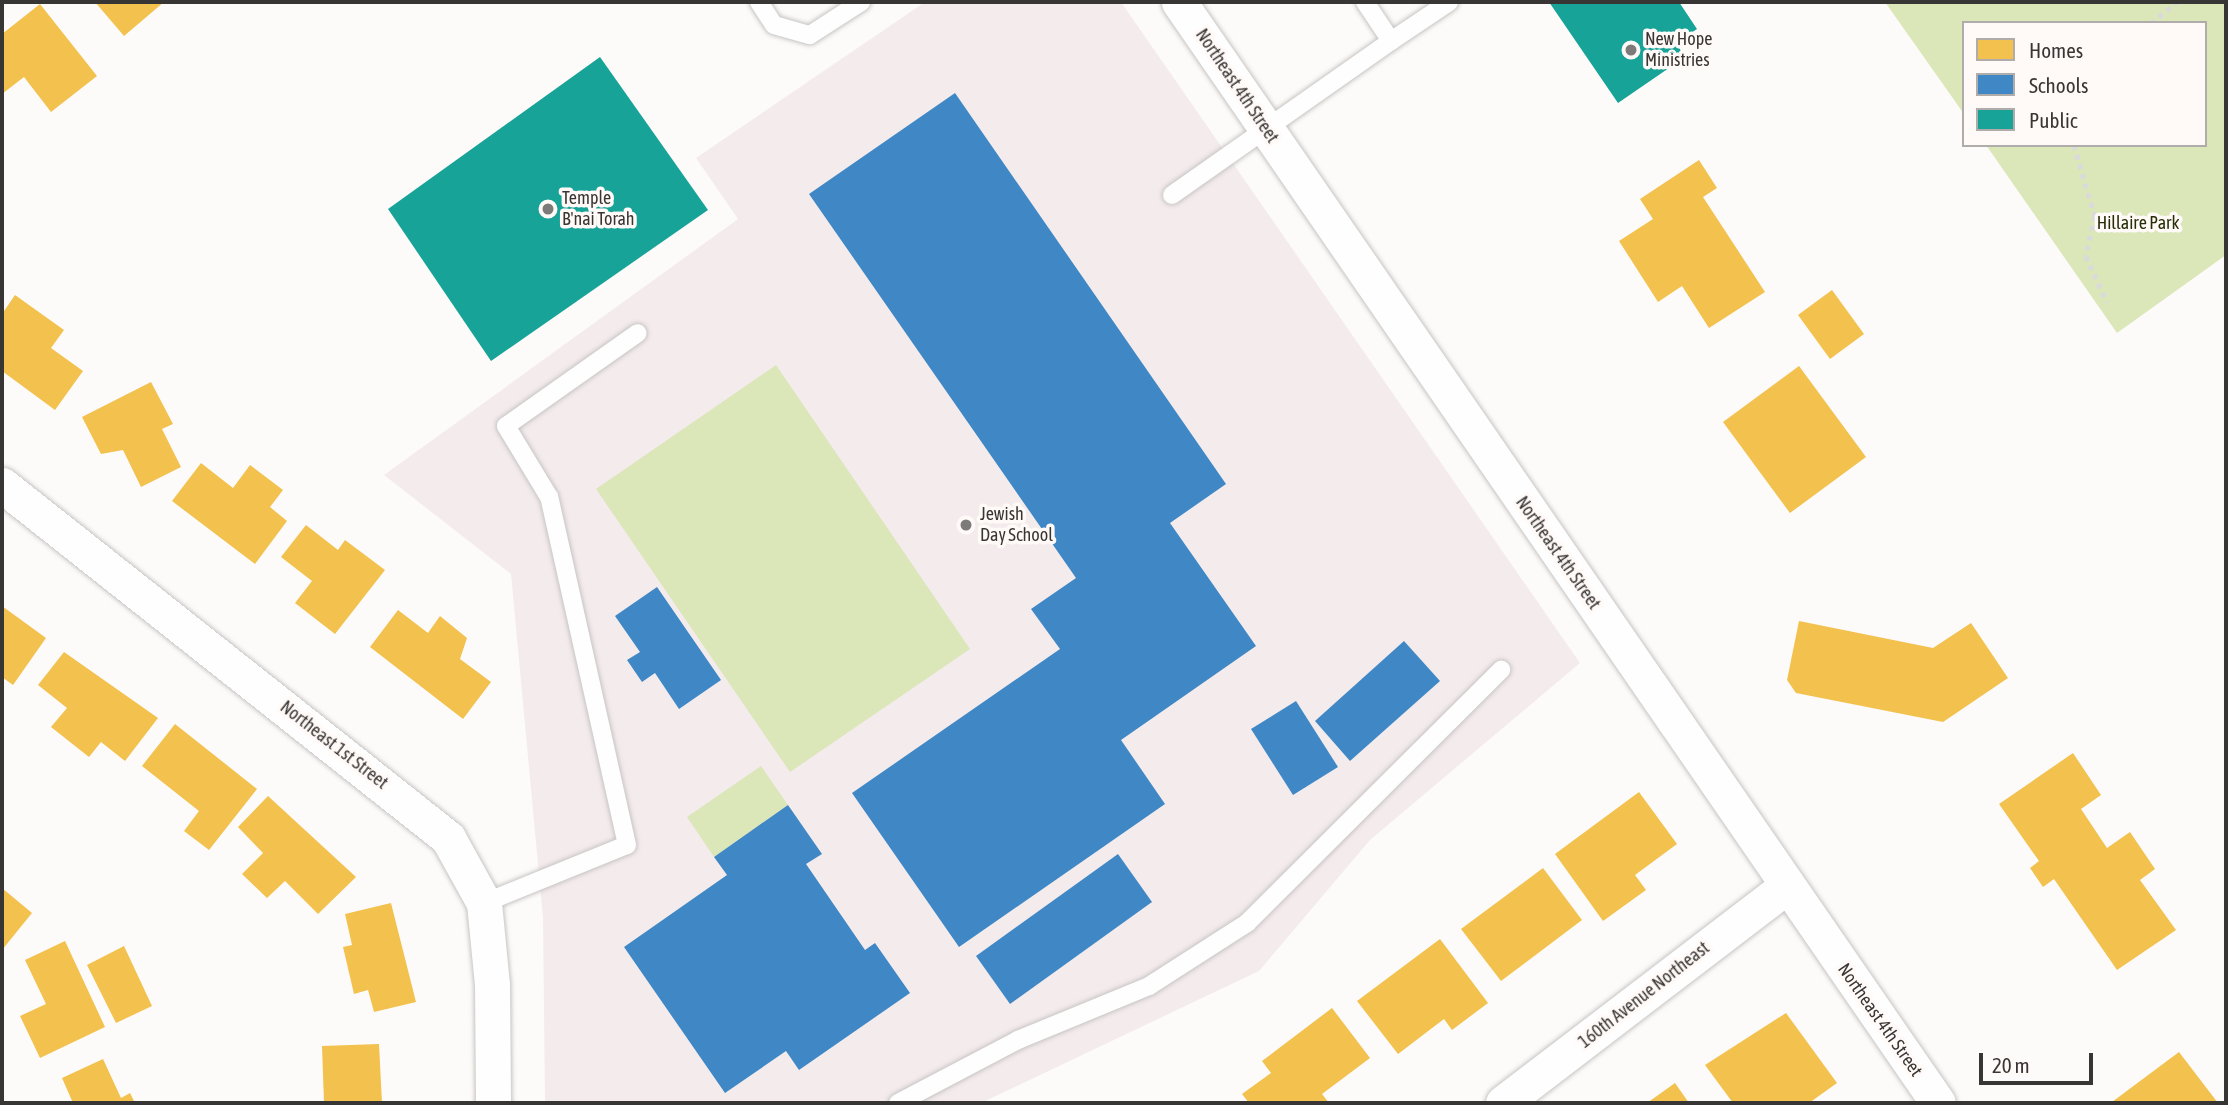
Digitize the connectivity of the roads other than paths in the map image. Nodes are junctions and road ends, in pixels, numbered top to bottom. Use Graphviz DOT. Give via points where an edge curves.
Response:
graph roads {
  1 [pos="759,2"];
  2 [pos="861,2"];
  3 [pos="1179,2"];
  4 [pos="1365,2"];
  5 [pos="1449,2"];
  6 [pos="1391,41"];
  7 [pos="1266,128"];
  8 [pos="1172,195"];
  9 [pos="638,333"];
  10 [pos="2,485"];
  11 [pos="1501,670"];
  12 [pos="1786,887"];
  13 [pos="484,903"];
  14 [pos="493,1103"];
  15 [pos="898,1103"];
  16 [pos="1503,1103"];
  17 [pos="1938,1103"];
  1 -- 2 [label="lane" via="774,24 810,35"];
  3 -- 7 [label="street, Northeast 4th Street"];
  4 -- 6 [label="lane"];
  5 -- 6 [label="lane"];
  6 -- 7 [label="lane"];
  7 -- 8 [label="lane"];
  7 -- 12 [label="street, Northeast 4th Street"];
  9 -- 13 [label="lane" via="506,426 550,496 627,845"];
  10 -- 13 [label="street, Northeast 1st Street" via="414,807 448,838"];
  11 -- 15 [label="lane" via="1335,828 1247,923 1149,986 1018,1040"];
  12 -- 16 [label="street, 160th Avenue Northeast"];
  12 -- 17 [label="street, Northeast 4th Street"];
  13 -- 14 [label="street, Northeast 1st Street" via="492,985"];
}
